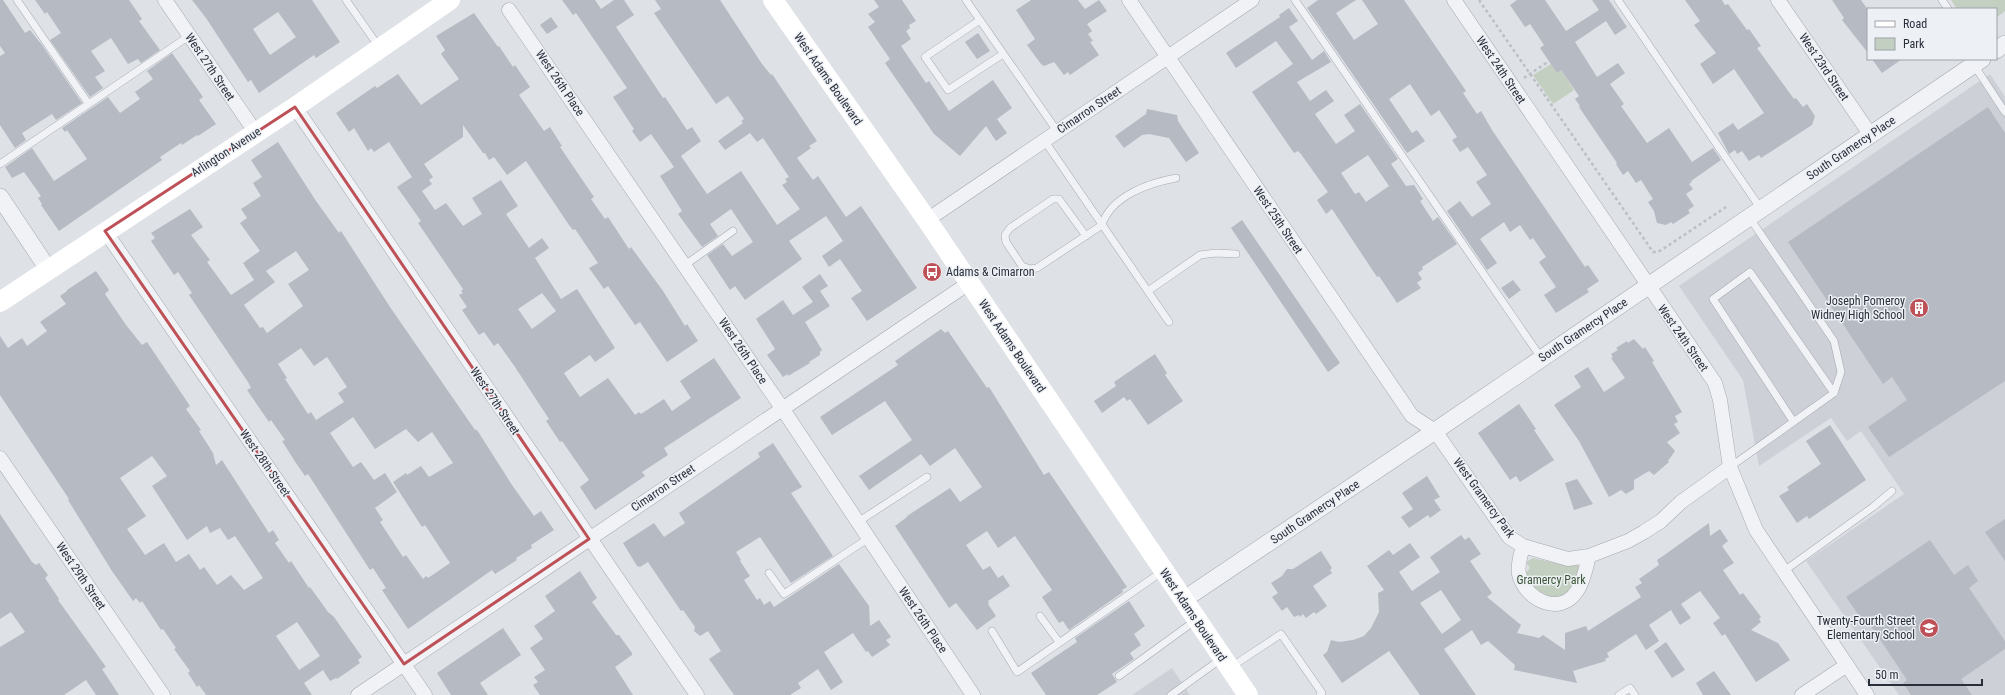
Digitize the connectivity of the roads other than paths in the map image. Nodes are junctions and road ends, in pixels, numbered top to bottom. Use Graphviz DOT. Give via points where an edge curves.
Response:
graph roads {
  1 [pos="17,0"];
  2 [pos="165,0"];
  3 [pos="346,0"];
  4 [pos="450,0"];
  5 [pos="773,0"];
  6 [pos="966,0"];
  7 [pos="1129,0"];
  8 [pos="1252,0"];
  9 [pos="1295,0"];
  10 [pos="1454,0"];
  11 [pos="1618,0"];
  12 [pos="1778,0"];
  13 [pos="509,10"];
  14 [pos="980,20"];
  15 [pos="189,36"];
  16 [pos="380,48"];
  17 [pos="1003,54"];
  18 [pos="1168,57"];
  19 [pos="1980,61"];
  20 [pos="88,103"];
  21 [pos="295,108"];
  22 [pos="2005,112"];
  23 [pos="1057,131"];
  24 [pos="256,133"];
  25 [pos="1870,134"];
  26 [pos="1044,140"];
  27 [pos="0,164"];
  28 [pos="1176,178"];
  29 [pos="0,197"];
  30 [pos="1755,213"];
  31 [pos="927,220"];
  32 [pos="1102,225"];
  33 [pos="105,231"];
  34 [pos="733,231"];
  35 [pos="1086,236"];
  36 [pos="1236,254"];
  37 [pos="685,265"];
  38 [pos="48,269"];
  39 [pos="969,283"];
  40 [pos="1648,286"];
  41 [pos="1148,291"];
  42 [pos="0,302"];
  43 [pos="1169,322"];
  44 [pos="1542,359"];
  45 [pos="1834,393"];
  46 [pos="782,408"];
  47 [pos="1793,422"];
  48 [pos="1436,431"];
  49 [pos="0,458"];
  50 [pos="1730,467"];
  51 [pos="927,477"];
  52 [pos="1892,491"];
  53 [pos="858,522"];
  54 [pos="869,538"];
  55 [pos="589,539"];
  56 [pos="1523,546"];
  57 [pos="1589,556"];
  58 [pos="1163,571"];
  59 [pos="1784,571"];
  60 [pos="769,573"];
  61 [pos="1183,600"];
  62 [pos="1040,616"];
  63 [pos="1197,620"];
  64 [pos="992,630"];
  65 [pos="1059,642"];
  66 [pos="1226,663"];
  67 [pos="404,664"];
  68 [pos="1847,665"];
  69 [pos="1119,676"];
  70 [pos="163,695"];
  71 [pos="358,695"];
  72 [pos="425,695"];
  73 [pos="697,695"];
  74 [pos="973,695"];
  75 [pos="1171,695"];
  76 [pos="1248,695"];
  77 [pos="1320,695"];
  78 [pos="1619,695"];
  79 [pos="1635,695"];
  80 [pos="1802,695"];
  81 [pos="1867,695"];
  1 -- 20 [label="lane"];
  2 -- 15 [label="street, West 27th Street"];
  3 -- 16 [label="lane"];
  4 -- 16 [label="main road, Arlington Avenue"];
  5 -- 31 [label="main road, West Adams Boulevard"];
  6 -- 14 [label="lane"];
  7 -- 18 [label="street, West 25th Street"];
  8 -- 18 [label="street, Cimarron Street"];
  9 -- 44 [label="lane"];
  10 -- 40 [label="street, West 24th Street"];
  11 -- 30 [label="lane"];
  12 -- 25 [label="street, West 23rd Street"];
  13 -- 37 [label="street, West 26th Place"];
  14 -- 17 [label="lane"];
  14 -- 17 [label="lane" via="926,57 948,90"];
  15 -- 20 [label="lane"];
  15 -- 24 [label="street, West 27th Street"];
  16 -- 21 [label="main road, Arlington Avenue"];
  17 -- 23 [label="lane"];
  18 -- 23 [label="street, Cimarron Street"];
  18 -- 48 [label="street, West 25th Street" via="1412,416"];
  19 -- 22 [label="lane"];
  19 -- 25 [label="street, South Gramercy Place"];
  20 -- 27 [label="lane"];
  21 -- 24 [label="main road, Arlington Avenue"];
  21 -- 55 [label="street, West 27th Street"];
  23 -- 26 [label="street, Cimarron Street"];
  24 -- 33 [label="main road, Arlington Avenue"];
  25 -- 30 [label="street, South Gramercy Place"];
  26 -- 31 [label="street, Cimarron Street"];
  26 -- 32 [label="lane"];
  28 -- 32 [label="lane" via="1153,182 1126,196 1106,214"];
  29 -- 38 [label="street"];
  30 -- 40 [label="street, South Gramercy Place"];
  30 -- 45 [label="lane" via="1834,341 1841,372"];
  31 -- 39 [label="main road, West Adams Boulevard"];
  32 -- 35 [label="lane"];
  32 -- 41 [label="lane"];
  33 -- 38 [label="main road, Arlington Avenue"];
  33 -- 67 [label="street, West 28th Street"];
  34 -- 37 [label="lane"];
  35 -- 35 [label="lane" via="1037,268 1030,269 1022,266 1006,242 1005,235 1010,228 1053,199 1059,199"];
  36 -- 41 [label="lane" via="1200,255"];
  37 -- 46 [label="street, West 26th Place"];
  38 -- 42 [label="main road, Arlington Avenue"];
  39 -- 46 [label="street, Cimarron Street"];
  39 -- 58 [label="main road, West Adams Boulevard"];
  40 -- 44 [label="street, South Gramercy Place"];
  40 -- 50 [label="street, West 24th Street" via="1715,383"];
  41 -- 43 [label="lane"];
  44 -- 48 [label="street, South Gramercy Place"];
  45 -- 47 [label="lane"];
  45 -- 47 [label="lane" via="1750,272 1713,299"];
  46 -- 53 [label="street, West 26th Place"];
  46 -- 55 [label="street, Cimarron Street"];
  47 -- 50 [label="lane"];
  48 -- 56 [label="street, West Gramercy Park" via="1509,536"];
  48 -- 61 [label="street, South Gramercy Place"];
  49 -- 70 [label="street, West 29th Street"];
  50 -- 57 [label="street, West Gramercy Park" via="1680,502 1661,521 1644,532"];
  50 -- 59 [label="street, West 24th Street" via="1756,530"];
  51 -- 53 [label="lane"];
  52 -- 59 [label="lane"];
  53 -- 54 [label="street, West 26th Place"];
  54 -- 60 [label="lane" via="784,594"];
  54 -- 74 [label="street, West 26th Place"];
  55 -- 67 [label="street, Cimarron Street"];
  55 -- 73 [label="street, West 27th Street"];
  56 -- 57 [label="street, West Gramercy Park" via="1568,559"];
  56 -- 57 [label="street" via="1518,573 1525,587 1537,600 1554,604 1571,598 1577,592"];
  58 -- 61 [label="main road, West Adams Boulevard"];
  58 -- 65 [label="lane"];
  59 -- 68 [label="street, West 24th Street"];
  61 -- 63 [label="main road, West Adams Boulevard"];
  62 -- 65 [label="lane"];
  63 -- 66 [label="main road, West Adams Boulevard"];
  63 -- 69 [label="lane"];
  64 -- 65 [label="lane" via="1017,672"];
  66 -- 75 [label="lane"];
  66 -- 76 [label="main road, West Adams Boulevard"];
  66 -- 77 [label="lane" via="1281,634 1322,694"];
  67 -- 71 [label="street, Cimarron Street"];
  67 -- 72 [label="street, West 28th Street"];
  68 -- 80 [label="street"];
  68 -- 81 [label="street, West 24th Street"];
  78 -- 79 [label="lane" via="1630,688"];
}
